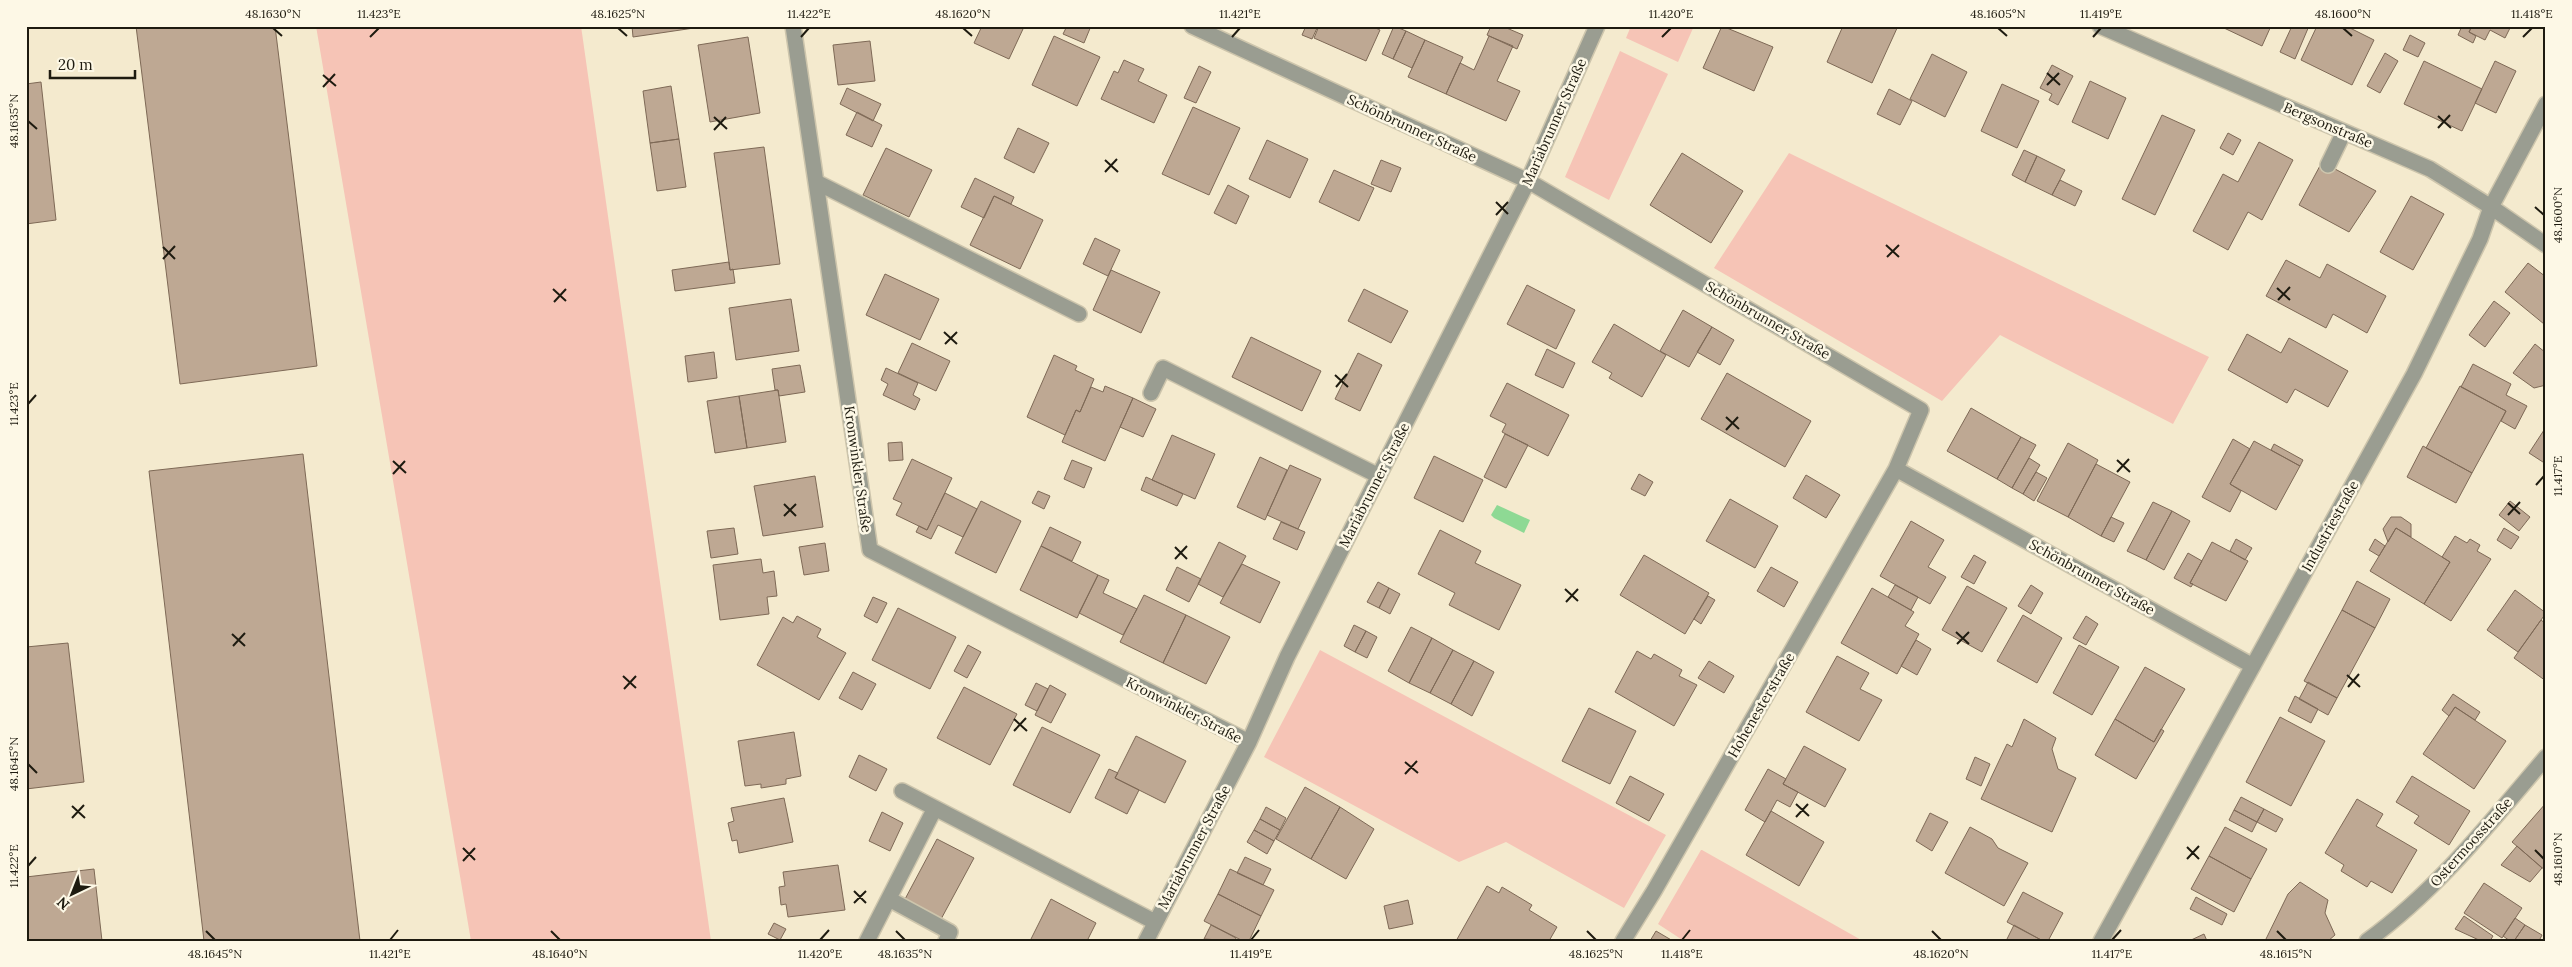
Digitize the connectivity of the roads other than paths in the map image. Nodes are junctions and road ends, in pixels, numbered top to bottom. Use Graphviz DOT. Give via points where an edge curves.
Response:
graph roads {
  1 [pos="793,26"];
  2 [pos="1192,26"];
  3 [pos="1597,26"];
  4 [pos="2100,26"];
  5 [pos="2546,104"];
  6 [pos="2344,132"];
  7 [pos="2328,165"];
  8 [pos="1528,181"];
  9 [pos="816,182"];
  10 [pos="2491,207"];
  11 [pos="2546,245"];
  12 [pos="1079,314"];
  13 [pos="1151,393"];
  14 [pos="1896,469"];
  15 [pos="1379,476"];
  16 [pos="2252,666"];
  17 [pos="1249,742"];
  18 [pos="2546,757"];
  19 [pos="902,791"];
  20 [pos="935,808"];
  21 [pos="889,899"];
  22 [pos="1155,922"];
  23 [pos="867,941"];
  24 [pos="946,941"];
  25 [pos="1146,941"];
  26 [pos="1623,941"];
  27 [pos="2101,941"];
  28 [pos="2367,941"];
  1 -- 9 [label="street, Kronwinkler Straße"];
  2 -- 8 [label="street, Schönbrunner Straße"];
  3 -- 8 [label="street, Mariabrunner Straße"];
  4 -- 6 [label="street, Bergsonstraße"];
  5 -- 10 [label="street, Industriestraße"];
  6 -- 7 [label="street"];
  6 -- 10 [label="street, Bergsonstraße" via="2430,169"];
  8 -- 14 [label="street, Schönbrunner Straße" via="1921,410"];
  8 -- 15 [label="street, Mariabrunner Straße"];
  9 -- 12 [label="street"];
  9 -- 17 [label="street, Kronwinkler Straße" via="870,550"];
  10 -- 11 [label="street, Bergsonstraße"];
  10 -- 16 [label="street, Industriestraße" via="2480,240 2414,374"];
  13 -- 15 [label="street" via="1163,368"];
  14 -- 16 [label="street, Schönbrunner Straße"];
  14 -- 26 [label="street, Hohenesterstraße"];
  15 -- 17 [label="street, Mariabrunner Straße" via="1287,657"];
  16 -- 27 [label="street, Industriestraße"];
  17 -- 22 [label="street, Mariabrunner Straße"];
  18 -- 28 [label="street, Ostermoosstraße" via="2452,868"];
  19 -- 20 [label="street"];
  20 -- 21 [label="street"];
  20 -- 22 [label="street"];
  21 -- 23 [label="street"];
  21 -- 24 [label="street" via="950,932"];
  22 -- 25 [label="street, Mariabrunner Straße"];
}
